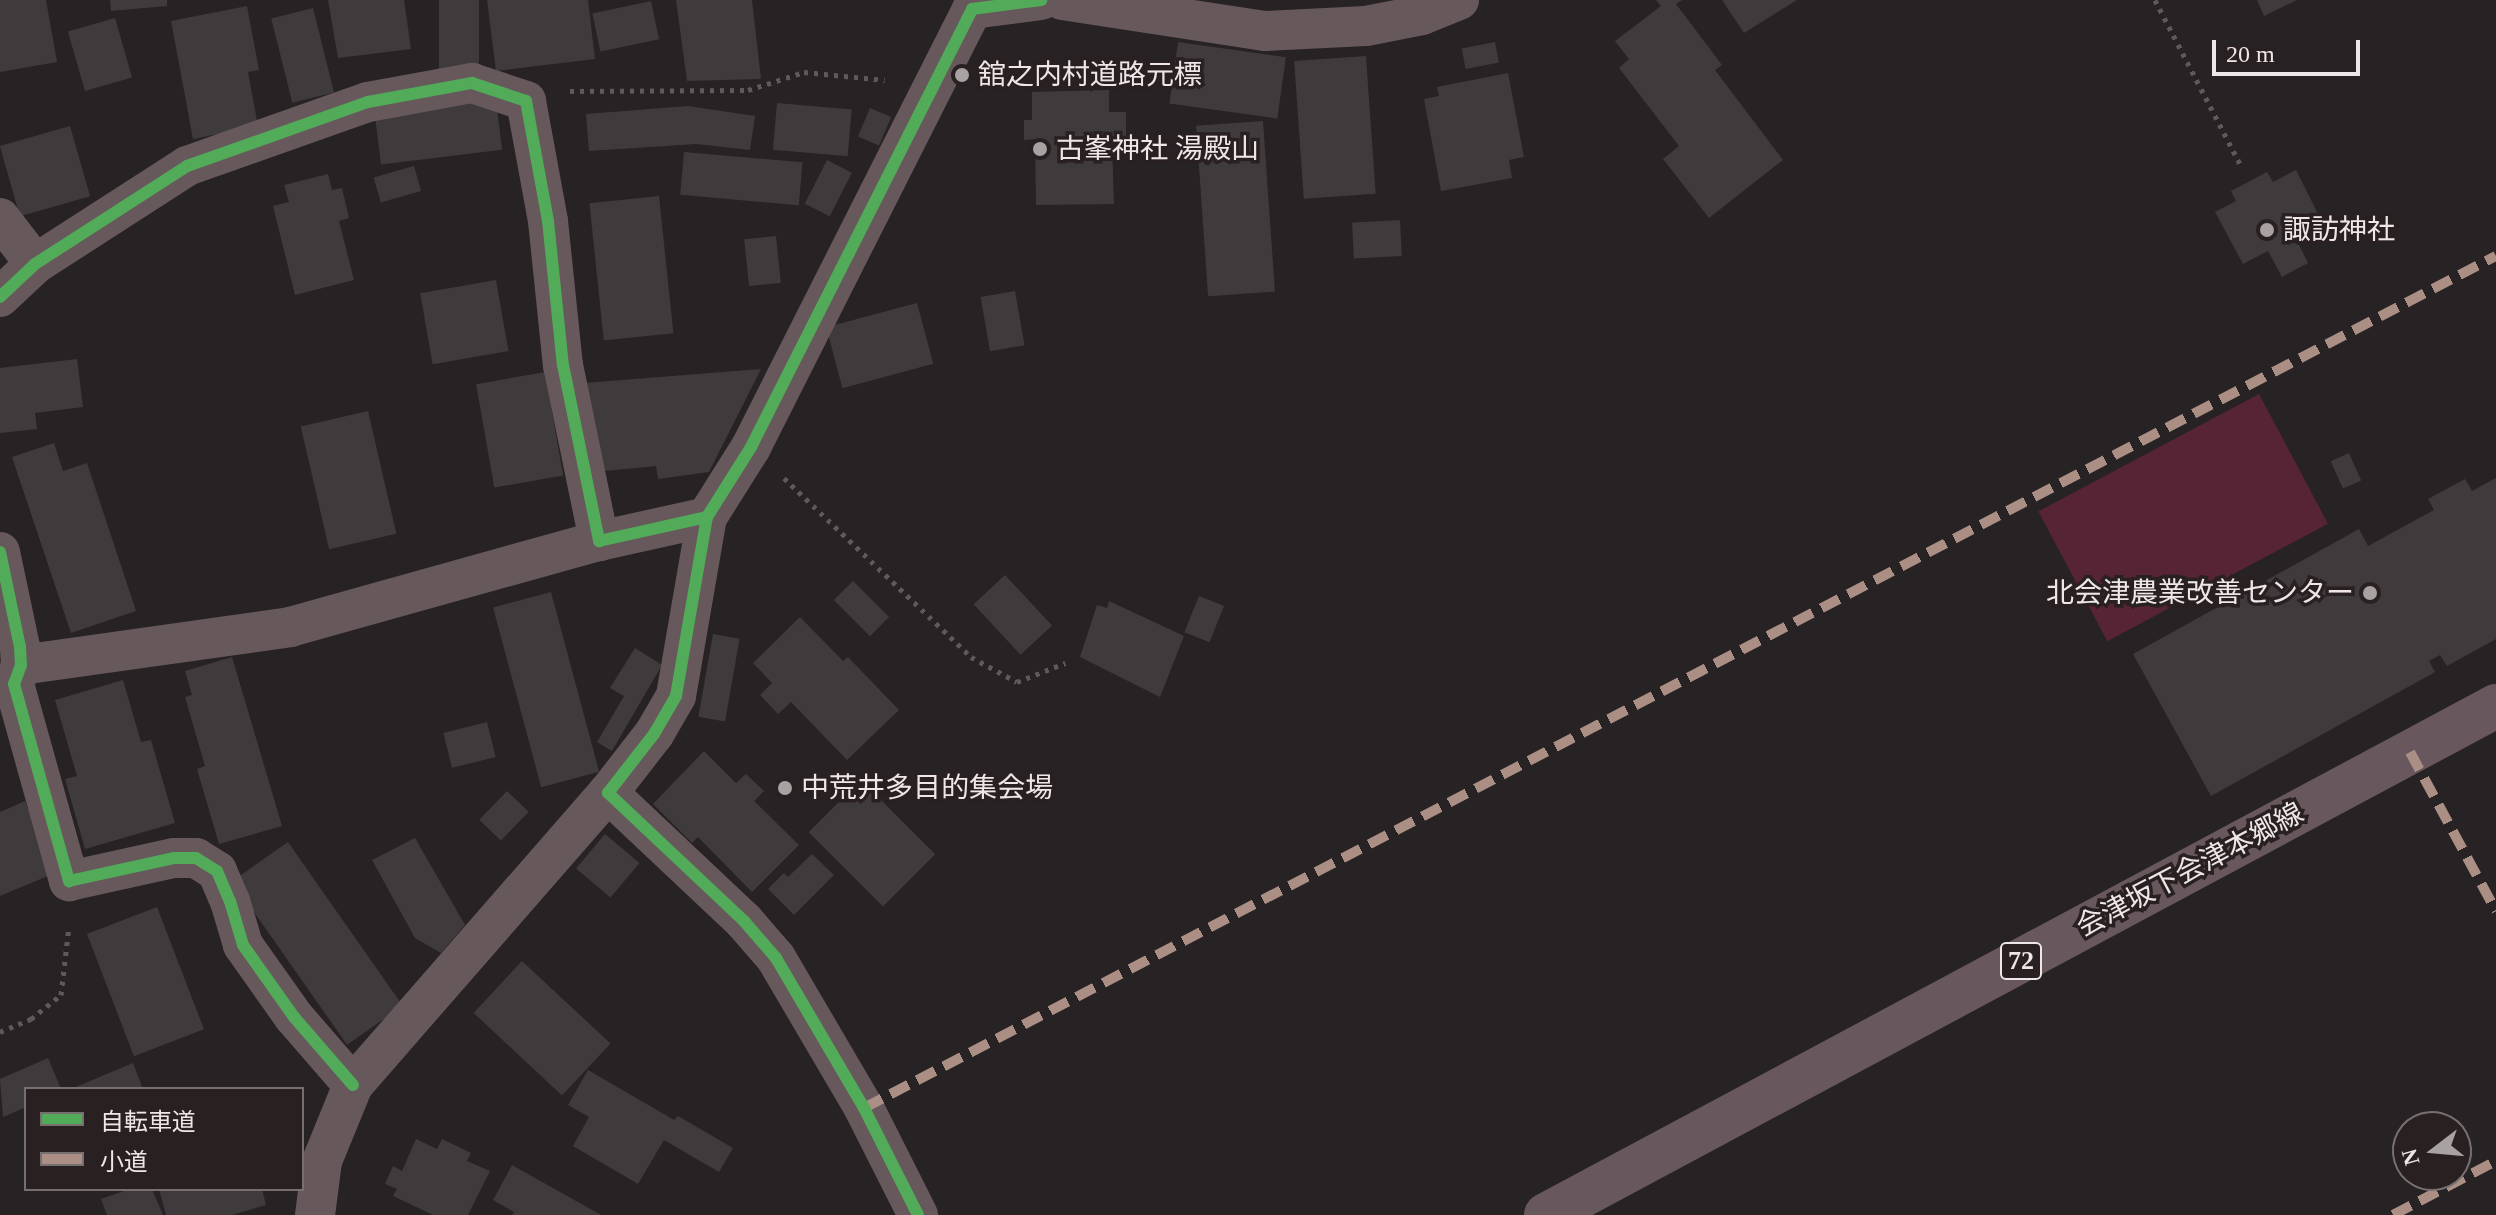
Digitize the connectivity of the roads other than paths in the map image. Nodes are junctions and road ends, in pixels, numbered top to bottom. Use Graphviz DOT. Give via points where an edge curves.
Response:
graph roads {
  1 [pos="1041,0"];
  2 [pos="1062,0"];
  3 [pos="1459,0"];
  4 [pos="964,4"];
  5 [pos="0,218"];
  6 [pos="35,264"];
  7 [pos="0,297"];
  8 [pos="707,517"];
  9 [pos="599,541"];
  10 [pos="0,552"];
  11 [pos="21,665"];
  12 [pos="2496,706"];
  13 [pos="608,793"];
  14 [pos="353,1085"];
  15 [pos="315,1215"];
  16 [pos="918,1215"];
  17 [pos="1546,1215"];
  1 -- 4 [label="street"];
  2 -- 3 [label="street" via="1265,31 1366,26 1422,15"];
  4 -- 8 [label="street" via="929,87 751,447"];
  5 -- 6 [label="street"];
  6 -- 7 [label="street"];
  6 -- 9 [label="street" via="187,166 368,102 472,83 526,101 548,221 563,365"];
  8 -- 9 [label="street"];
  8 -- 13 [label="street" via="676,696"];
  9 -- 11 [label="street" via="290,627"];
  10 -- 11 [label="street"];
  11 -- 14 [label="street" via="14,684 69,881 174,858 196,858 217,871 243,945 294,1017"];
  12 -- 17 [label="main road, 会津坂下会津本郷線 / 72"];
  13 -- 14 [label="street"];
  13 -- 16 [label="street" via="776,958 864,1108"];
  14 -- 15 [label="street" via="322,1161"];
}
